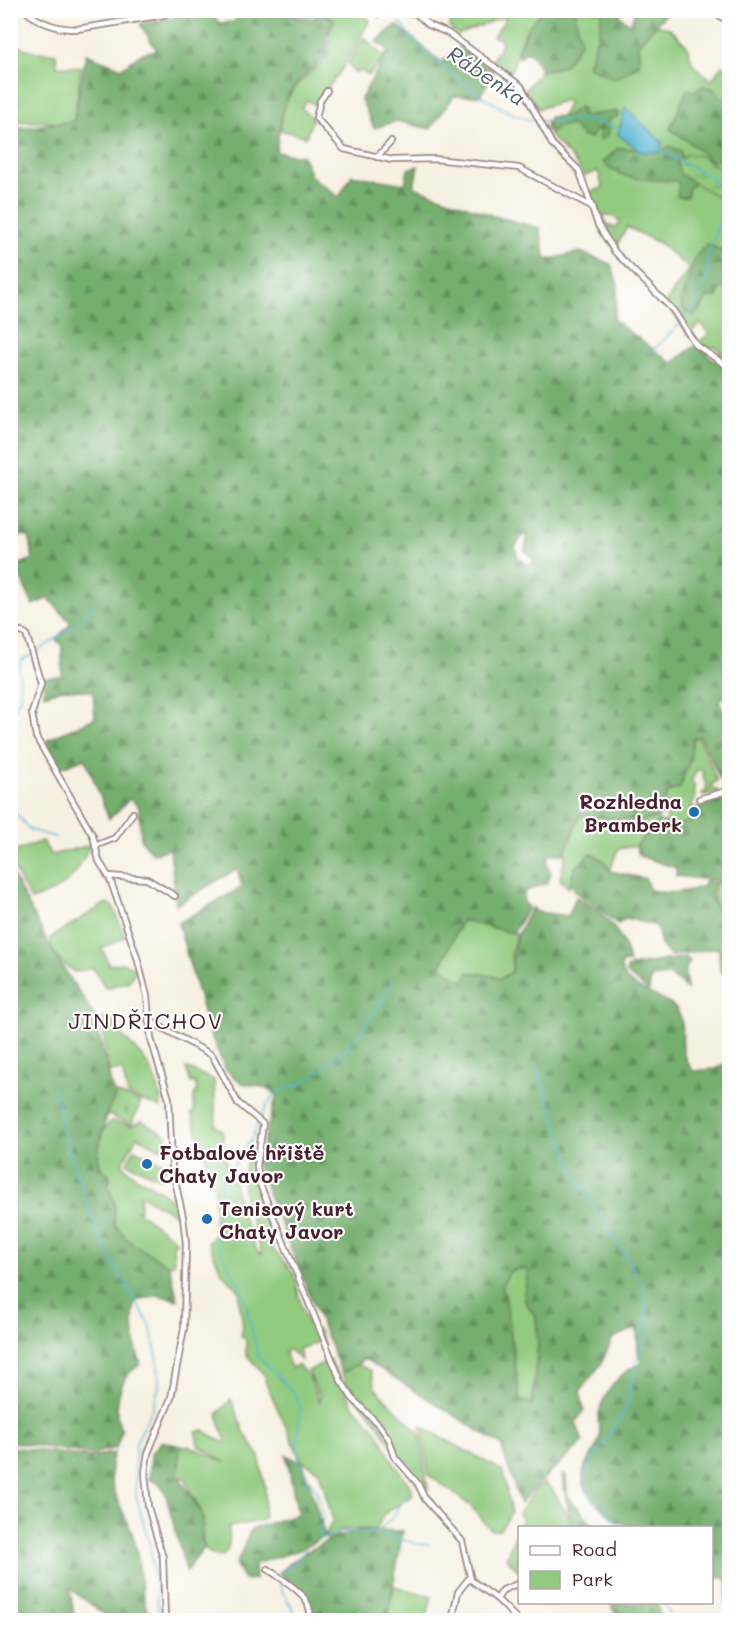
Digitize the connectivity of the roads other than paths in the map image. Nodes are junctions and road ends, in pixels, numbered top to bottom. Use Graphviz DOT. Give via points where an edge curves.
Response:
graph roads {
  1 [pos="25,10"];
  2 [pos="174,10"];
  3 [pos="384,10"];
  4 [pos="392,10"];
  5 [pos="712,10"];
  6 [pos="413,12"];
  7 [pos="378,14"];
  8 [pos="729,23"];
  9 [pos="327,91"];
  10 [pos="391,142"];
  11 [pos="377,157"];
  12 [pos="592,207"];
  13 [pos="729,368"];
  14 [pos="10,627"];
  15 [pos="729,789"];
  16 [pos="699,799"];
  17 [pos="133,813"];
  18 [pos="96,846"];
  19 [pos="108,876"];
  20 [pos="175,896"];
  21 [pos="148,1020"];
  22 [pos="268,1569"];
  23 [pos="470,1577"];
  24 [pos="518,1585"];
  25 [pos="497,1599"];
  26 [pos="165,1620"];
  27 [pos="310,1620"];
  28 [pos="452,1620"];
  29 [pos="518,1620"];
  1 -- 2 [label="street" via="37,21 77,29 165,15"];
  3 -- 7 [label="street"];
  4 -- 6 [label="street"];
  5 -- 8 [label="street"];
  6 -- 12 [label="street" via="521,86 552,144 579,170"];
  9 -- 11 [label="street" via="317,108 318,122 345,149"];
  10 -- 11 [label="street"];
  11 -- 12 [label="street" via="519,168"];
  12 -- 13 [label="street" via="615,252 673,310 696,345"];
  14 -- 18 [label="street" via="26,634 39,675 40,690 32,713 36,737"];
  15 -- 16 [label="street"];
  17 -- 18 [label="street" via="115,838"];
  18 -- 19 [label="street"];
  19 -- 20 [label="street" via="147,879"];
  19 -- 21 [label="street" via="137,957 147,996"];
  21 -- 23 [label="street" via="212,1055 238,1103 262,1124 259,1182 341,1381 379,1425 395,1457 428,1503 462,1540"];
  21 -- 26 [label="street" via="169,1099 171,1167 186,1243 184,1328 175,1382 145,1463 148,1507 163,1558"];
  22 -- 27 [label="street" via="305,1596"];
  23 -- 25 [label="street"];
  23 -- 28 [label="street" via="458,1592"];
  24 -- 25 [label="street" via="503,1590"];
  25 -- 29 [label="street"];
}
